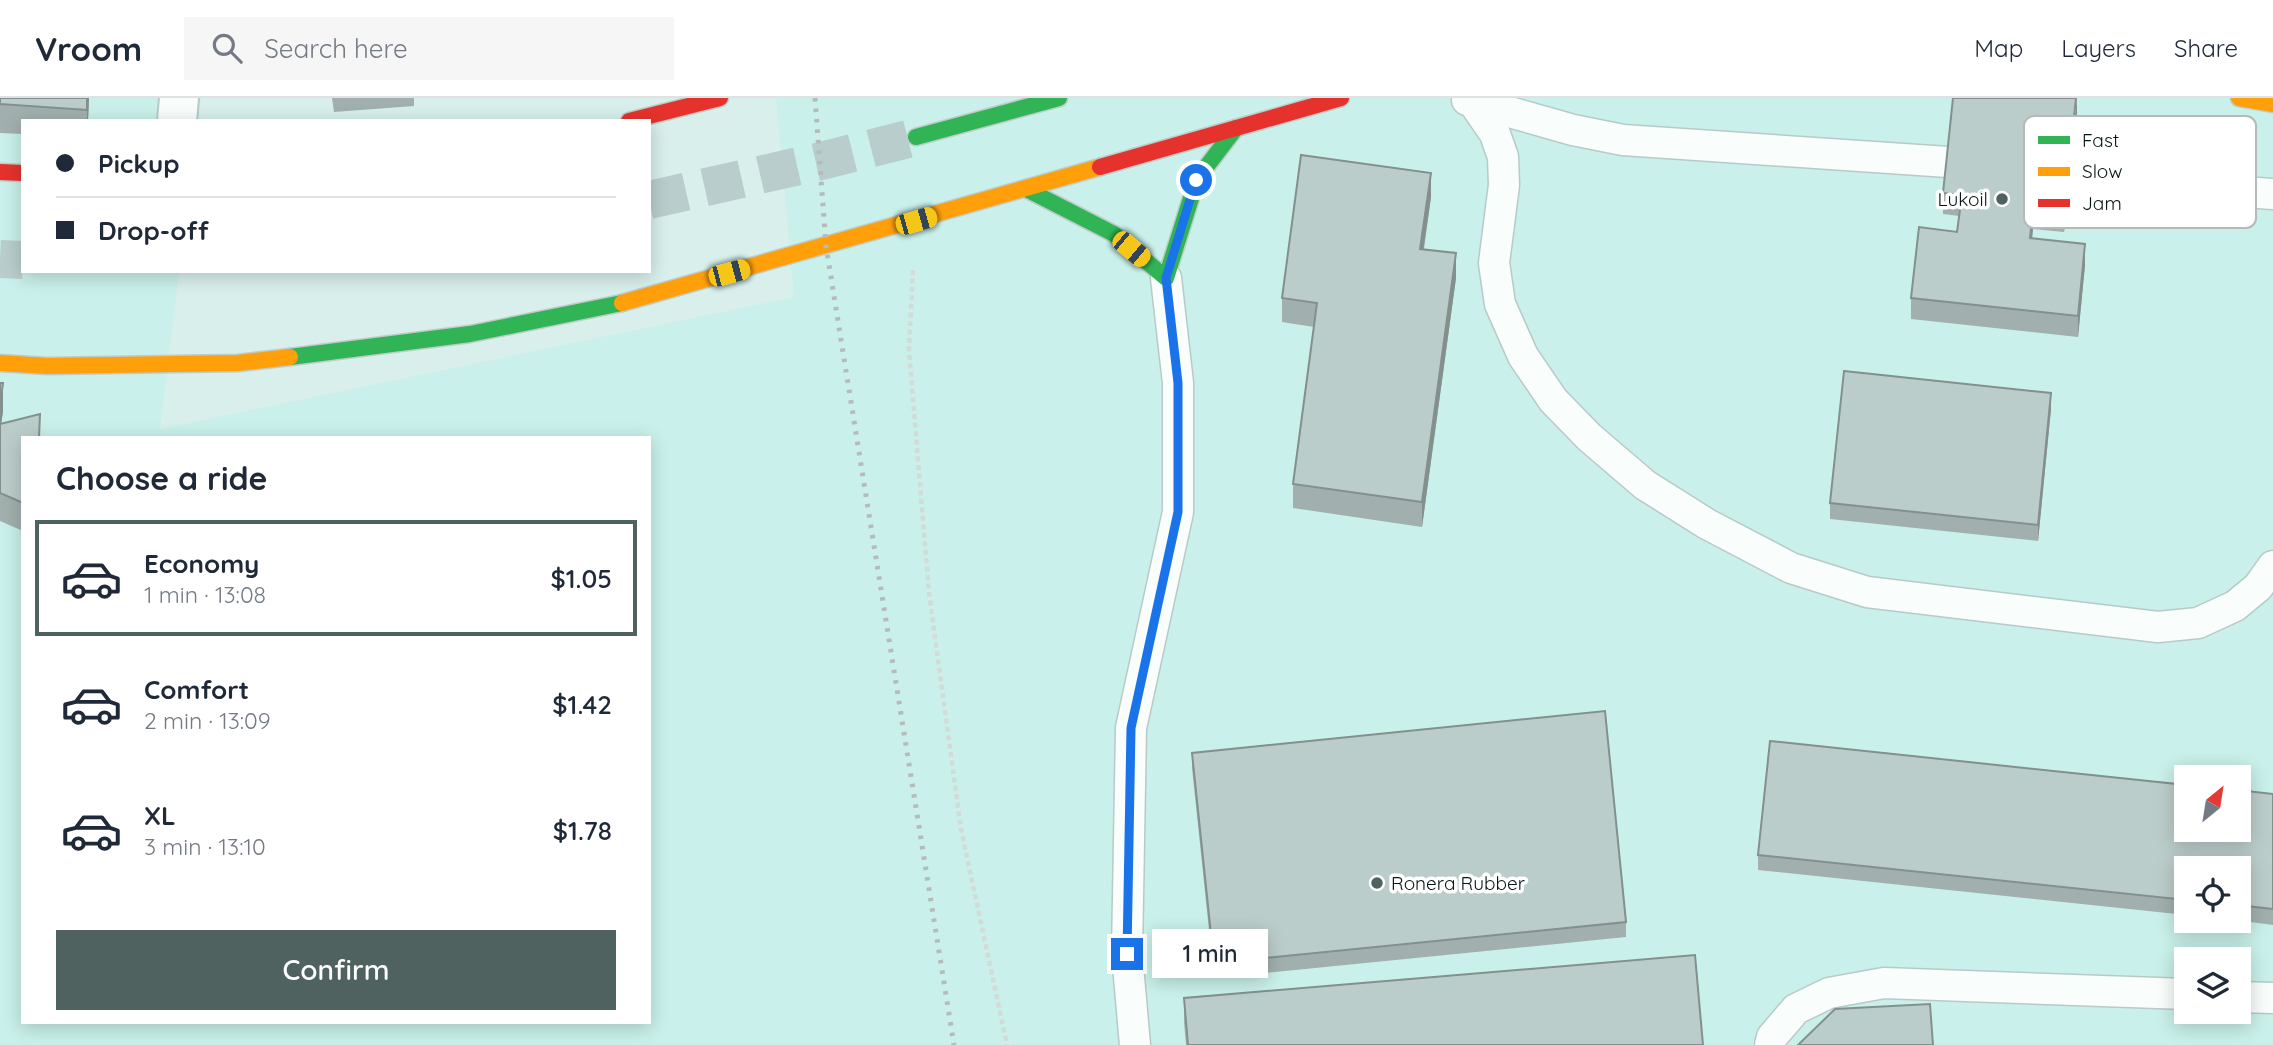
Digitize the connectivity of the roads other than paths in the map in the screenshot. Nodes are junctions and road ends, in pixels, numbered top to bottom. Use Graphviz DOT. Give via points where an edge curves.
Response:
graph roads {
  1 [pos="178,98"];
  2 [pos="720,98"];
  3 [pos="1059,98"];
  4 [pos="1341,98"];
  5 [pos="2239,98"];
  6 [pos="1466,100"];
  7 [pos="2273,104"];
  8 [pos="177,119"];
  9 [pos="637,119"];
  10 [pos="1236,128"];
  11 [pos="916,137"];
  12 [pos="1948,162"];
  13 [pos="0,172"];
  14 [pos="21,173"];
  15 [pos="1026,189"];
  16 [pos="1166,278"];
  17 [pos="0,363"];
  18 [pos="2273,566"];
  19 [pos="2174,995"];
  20 [pos="2251,997"];
  21 [pos="2273,998"];
  22 [pos="1135,1045"];
  23 [pos="1770,1045"];
  1 -- 8 [label="street"];
  2 -- 9 [label="highway"];
  3 -- 11 [label="highway"];
  4 -- 10 [label="highway"];
  5 -- 7 [label="highway"];
  6 -- 12 [label="lane" via="1623,140"];
  6 -- 18 [label="lane" via="1495,134 1503,157 1494,263 1500,304 1522,356 1553,401 1589,437 1645,485 1707,524 1791,568 1867,593 2158,627 2198,623 2235,606 2258,587"];
  10 -- 15 [label="highway"];
  10 -- 16 [label="highway" via="1196,180"];
  13 -- 14 [label="highway"];
  15 -- 16 [label="highway" via="1114,234"];
  15 -- 17 [label="highway" via="607,307 470,334 238,363"];
  16 -- 22 [label="lane" via="1178,383 1178,512 1131,728 1127,954"];
  19 -- 23 [label="lane" via="1884,983 1829,993 1796,1009"];
  20 -- 21 [label="lane"];
}
